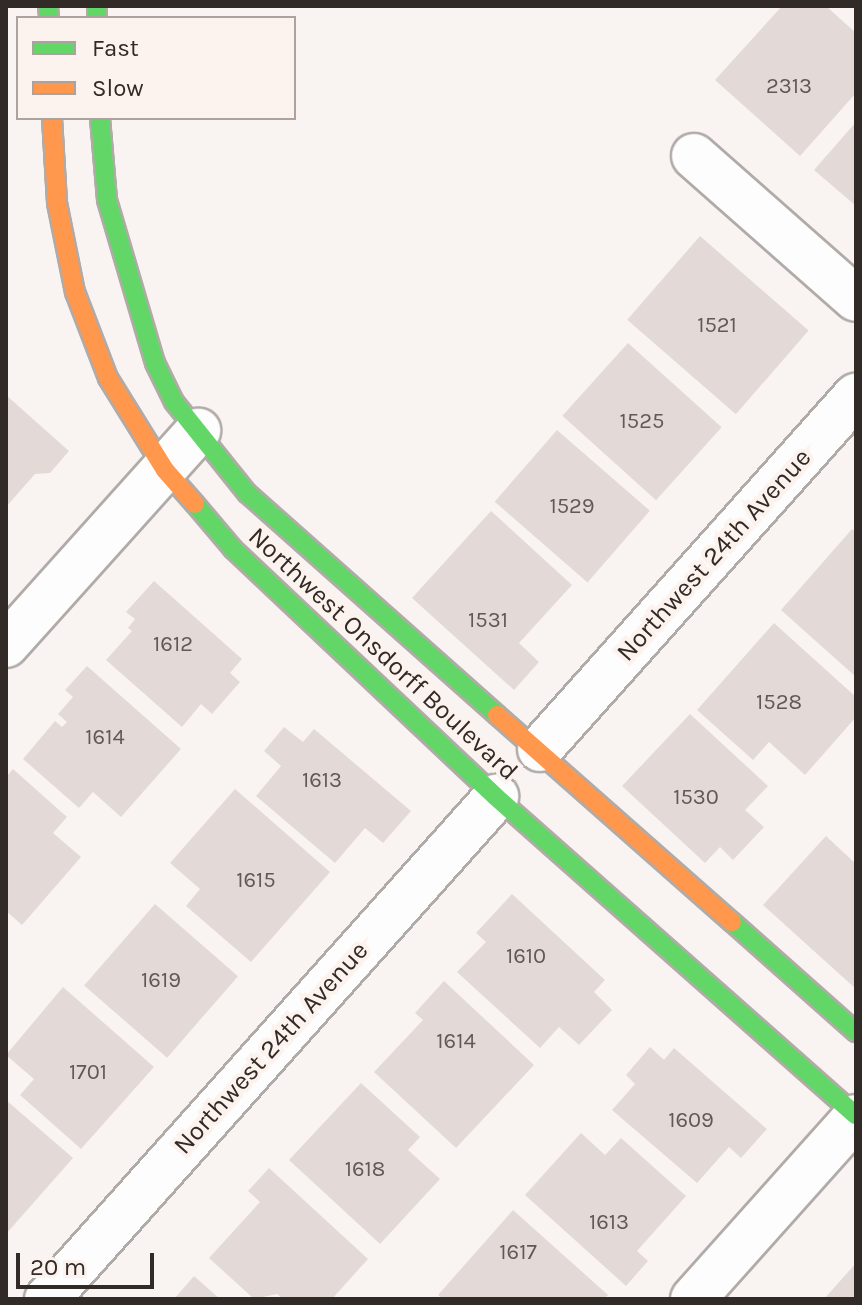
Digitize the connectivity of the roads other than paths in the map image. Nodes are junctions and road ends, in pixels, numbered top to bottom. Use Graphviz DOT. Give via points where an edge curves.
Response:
graph roads {
  1 [pos="52,120"];
  2 [pos="100,120"];
  3 [pos="694,156"];
  4 [pos="856,299"];
  5 [pos="856,396"];
  6 [pos="198,431"];
  7 [pos="165,470"];
  8 [pos="6,645"];
  9 [pos="540,749"];
  10 [pos="496,797"];
  11 [pos="856,1032"];
  12 [pos="856,1116"];
  13 [pos="47,1299"];
  14 [pos="693,1299"];
  1 -- 7 [label="street, Northwest Onsdorff Boulevard" via="57,203 75,292 108,378"];
  2 -- 6 [label="street, Northwest Onsdorff Boulevard" via="107,200 130,291 155,363"];
  3 -- 4 [label="street"];
  5 -- 9 [label="street, Northwest 24th Avenue"];
  6 -- 7 [label="street"];
  6 -- 9 [label="street, Northwest Onsdorff Boulevard" via="247,493"];
  7 -- 8 [label="street"];
  7 -- 10 [label="street, Northwest Onsdorff Boulevard" via="233,549"];
  9 -- 11 [label="street, Northwest Onsdorff Boulevard"];
  10 -- 12 [label="street, Northwest Onsdorff Boulevard"];
  10 -- 13 [label="street, Northwest 24th Avenue"];
  12 -- 14 [label="street"];
}
